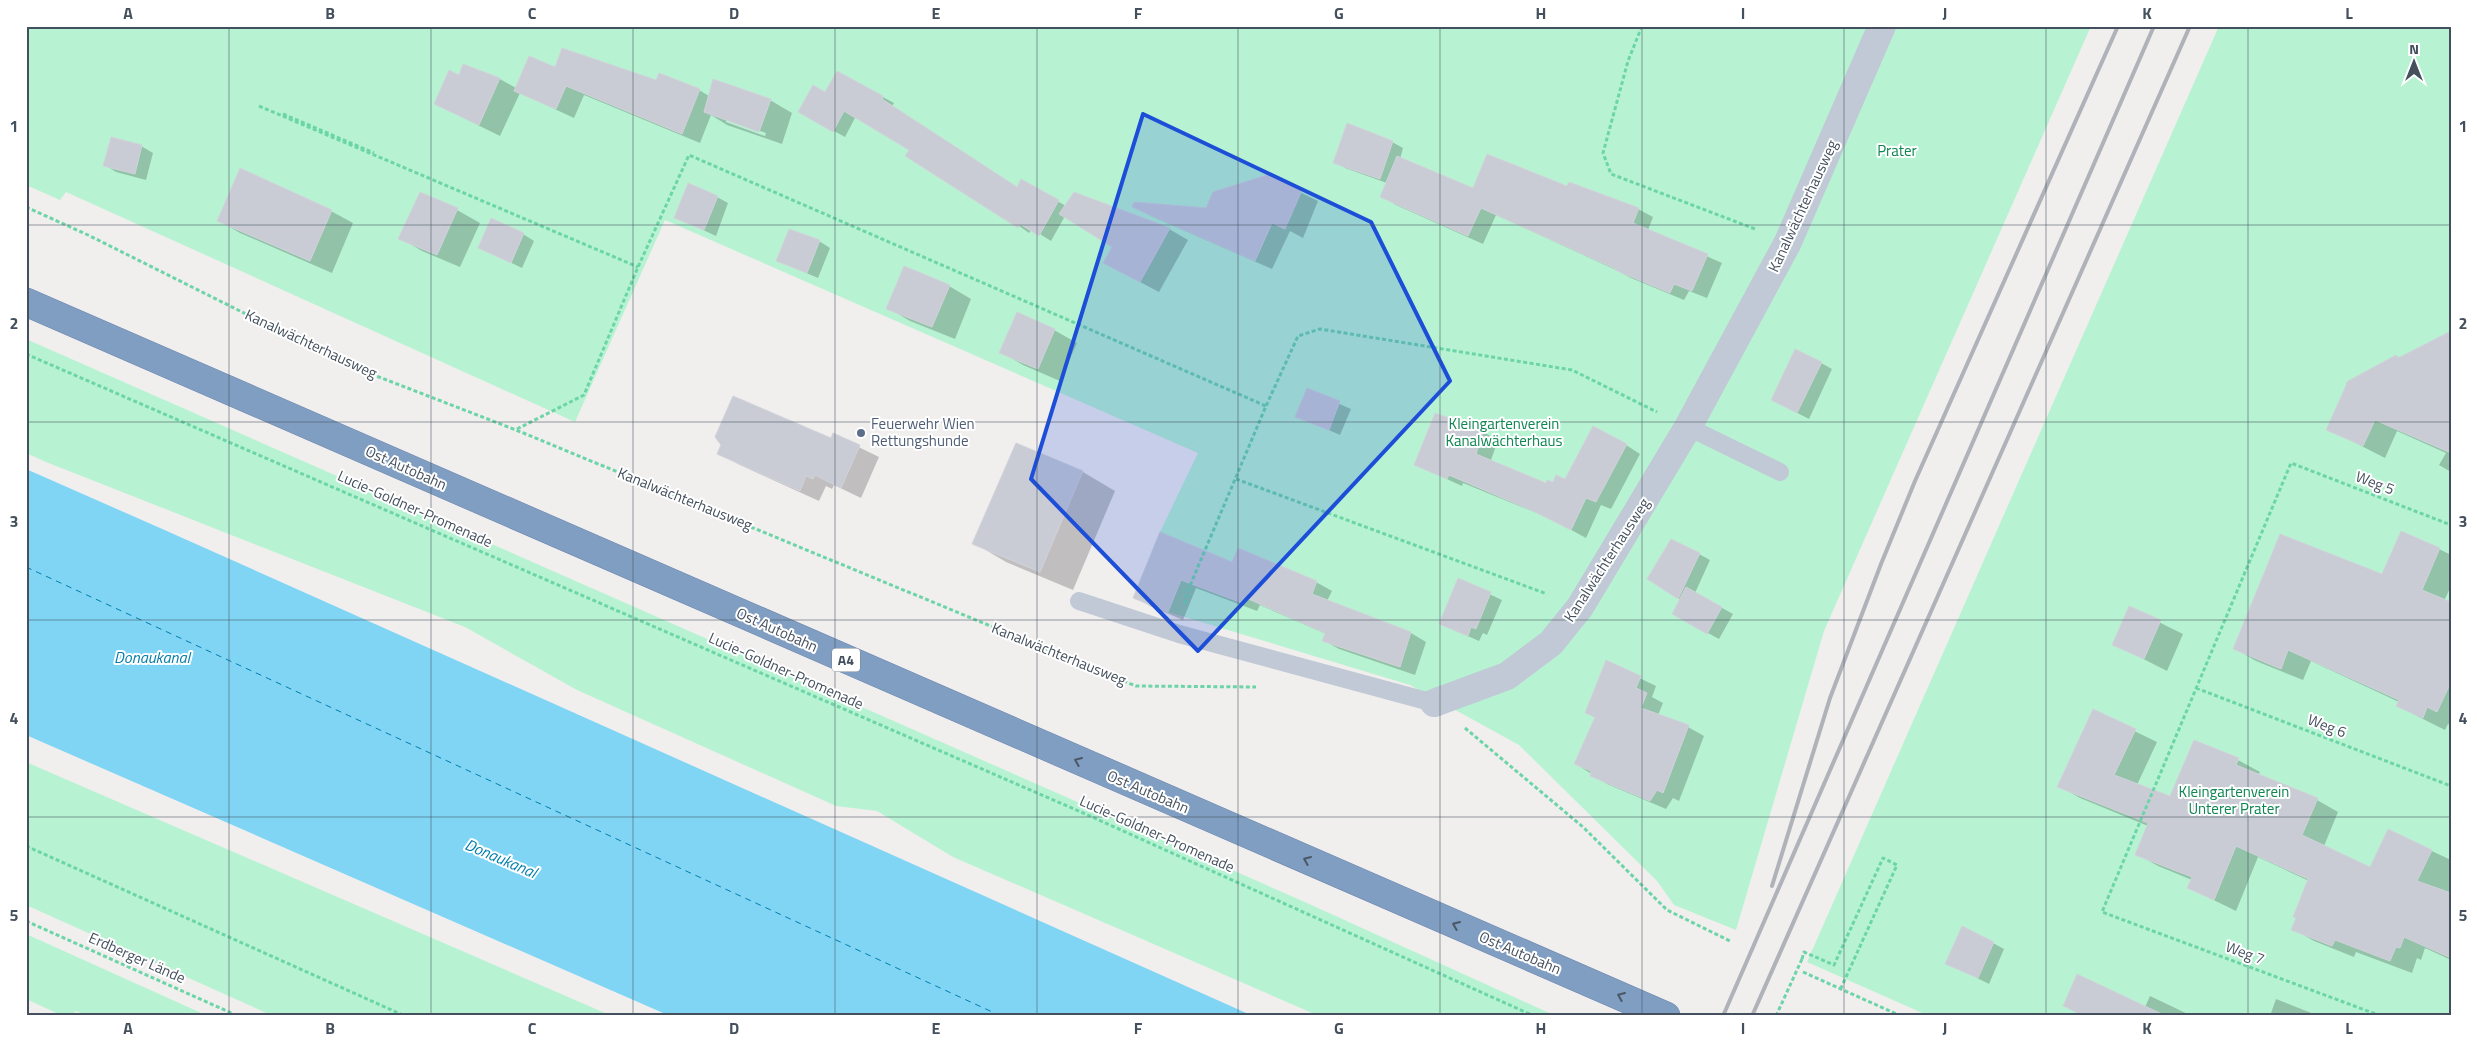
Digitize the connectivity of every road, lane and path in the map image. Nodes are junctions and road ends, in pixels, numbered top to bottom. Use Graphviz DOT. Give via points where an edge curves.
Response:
graph roads {
  1 [pos="1642,26"];
  2 [pos="1882,26"];
  3 [pos="259,106"];
  4 [pos="283,114"];
  5 [pos="26,207"];
  6 [pos="1788,242"];
  7 [pos="638,267"];
  8 [pos="26,302"];
  9 [pos="26,354"];
  10 [pos="1266,406"];
  11 [pos="1688,427"];
  12 [pos="516,430"];
  13 [pos="1780,472"];
  14 [pos="1236,479"];
  15 [pos="2451,525"];
  16 [pos="1521,585"];
  17 [pos="1079,601"];
  18 [pos="1179,634"];
  19 [pos="1260,687"];
  20 [pos="2196,688"];
  21 [pos="1434,703"];
  22 [pos="2451,786"];
  23 [pos="26,846"];
  24 [pos="26,921"];
  25 [pos="1730,941"];
  26 [pos="1804,972"];
  27 [pos="1841,988"];
  28 [pos="238,1016"];
  29 [pos="405,1016"];
  30 [pos="1534,1016"];
  31 [pos="1666,1016"];
  32 [pos="1776,1016"];
  33 [pos="1901,1016"];
  34 [pos="2380,1016"];
  1 -- 6 [label="path" via="1628,61 1603,153 1611,174"];
  2 -- 6 [label="street, Kanalwächterhausweg"];
  3 -- 7 [label="path"];
  4 -- 7 [label="path"];
  5 -- 12 [label="path, Kanalwächterhausweg" via="348,365"];
  6 -- 11 [label="street, Kanalwächterhausweg"];
  7 -- 10 [label="path" via="689,155"];
  7 -- 12 [label="path" via="584,395"];
  31 -- 8 [label="highway, Ost Autobahn / A4, one-way"];
  9 -- 30 [label="path, Lucie-Goldner-Promenade" via="1081,812"];
  10 -- 11 [label="path" via="1298,336 1320,329 1572,370"];
  10 -- 14 [label="path"];
  11 -- 13 [label="lane"];
  11 -- 21 [label="street, Kanalwächterhausweg" via="1580,607 1551,643 1508,676"];
  12 -- 19 [label="path, Kanalwächterhausweg" via="1136,686"];
  14 -- 16 [label="path"];
  14 -- 18 [label="path" via="1189,588"];
  15 -- 20 [label="path, Weg 5" via="2291,463"];
  17 -- 18 [label="lane"];
  18 -- 21 [label="lane"];
  20 -- 22 [label="path, Weg 6"];
  20 -- 34 [label="path, Weg 7" via="2102,912"];
  21 -- 25 [label="path" via="1583,827 1667,910"];
  23 -- 29 [label="path"];
  24 -- 28 [label="path, Erdberger Lände"];
  26 -- 27 [label="path"];
  27 -- 32 [label="path, bridge" via="1897,865 1883,858 1834,965 1804,952"];
  27 -- 33 [label="path"];
}
